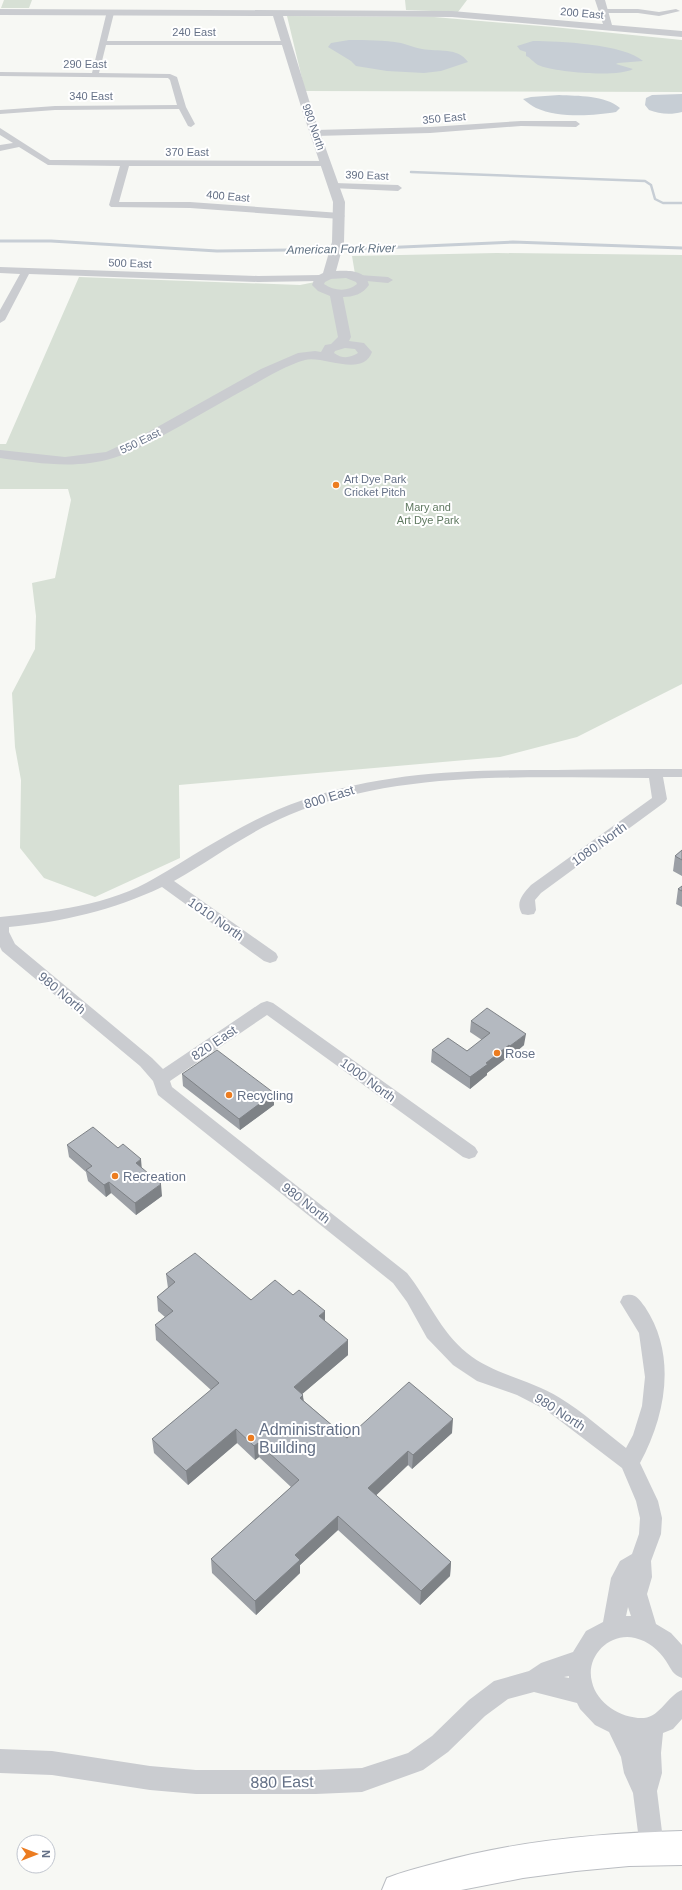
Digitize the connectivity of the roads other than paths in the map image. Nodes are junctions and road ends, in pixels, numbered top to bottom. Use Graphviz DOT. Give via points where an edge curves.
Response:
graph roads {
  1 [pos="600,0"];
  2 [pos="604,11"];
  3 [pos="679,11"];
  4 [pos="0,12"];
  5 [pos="110,12"];
  6 [pos="277,13"];
  7 [pos="608,27"];
  8 [pos="682,34"];
  9 [pos="286,43"];
  10 [pos="103,44"];
  11 [pos="0,74"];
  12 [pos="95,75"];
  13 [pos="182,107"];
  14 [pos="0,112"];
  15 [pos="191,124"];
  16 [pos="576,124"];
  17 [pos="0,131"];
  18 [pos="315,133"];
  19 [pos="20,144"];
  20 [pos="0,148"];
  21 [pos="326,163"];
  22 [pos="125,164"];
  23 [pos="334,186"];
  24 [pos="398,188"];
  25 [pos="340,216"];
  26 [pos="338,256"];
  27 [pos="0,270"];
  28 [pos="26,271"];
  29 [pos="346,274"];
  30 [pos="323,280"];
  31 [pos="351,292"];
  32 [pos="335,293"];
  33 [pos="0,320"];
  34 [pos="333,350"];
  35 [pos="0,454"];
  36 [pos="655,773"];
  37 [pos="682,773"];
  38 [pos="162,880"];
  39 [pos="528,910"];
  40 [pos="0,922"];
  41 [pos="270,957"];
  42 [pos="267,1007"];
  43 [pos="161,1079"];
  44 [pos="469,1152"];
  45 [pos="630,1302"];
  46 [pos="629,1462"];
  47 [pos="640,1561"];
  48 [pos="612,1628"];
  49 [pos="647,1631"];
  50 [pos="680,1660"];
  51 [pos="580,1661"];
  52 [pos="534,1681"];
  53 [pos="583,1693"];
  54 [pos="682,1701"];
  55 [pos="618,1726"];
  56 [pos="652,1728"];
  57 [pos="0,1761"];
  58 [pos="645,1791"];
  59 [pos="667,1848"];
  60 [pos="399,1890"];
  1 -- 2 [label="street"];
  2 -- 3 [label="street" via="659,14"];
  2 -- 7 [label="street"];
  4 -- 5 [label="street, 200 East"];
  5 -- 6 [label="street, 200 East"];
  5 -- 10 [label="street"];
  6 -- 7 [label="street, 200 East" via="452,14"];
  6 -- 9 [label="street, 980 North"];
  7 -- 8 [label="street, 200 East"];
  9 -- 10 [label="street, 240 East"];
  9 -- 18 [label="street, 980 North"];
  10 -- 12 [label="street"];
  11 -- 12 [label="street, 290 East"];
  12 -- 13 [label="street, 290 East" via="170,76 174,79"];
  13 -- 14 [label="street, 340 East" via="55,108"];
  13 -- 15 [label="street"];
  16 -- 18 [label="street, 350 East" via="502,121 418,131 362,130"];
  17 -- 19 [label="street"];
  18 -- 21 [label="street, 980 North"];
  19 -- 20 [label="street"];
  19 -- 22 [label="street, 370 East" via="48,162"];
  21 -- 22 [label="street, 370 East"];
  21 -- 23 [label="street, 980 North"];
  22 -- 25 [label="street, 400 East" via="114,205 204,206"];
  23 -- 24 [label="street, 390 East"];
  23 -- 25 [label="street, 980 North"];
  25 -- 26 [label="street, 980 North" via="338,242 341,248"];
  26 -- 29 [label="street, 980 North"];
  26 -- 30 [label="street, 980 North"];
  27 -- 28 [label="street, 500 East"];
  28 -- 30 [label="street, 500 East"];
  28 -- 33 [label="street"];
  29 -- 30 [label="street"];
  29 -- 31 [label="street" via="361,281 357,290"];
  30 -- 32 [label="street" via="324,290"];
  31 -- 32 [label="street"];
  31 -- 34 [label="street, 550 East" via="355,338 359,346 351,344"];
  32 -- 34 [label="street" via="345,337"];
  34 -- 35 [label="street, 550 East" via="303,356 266,372 148,438 110,455 65,461"];
  36 -- 37 [label="street, 800 East"];
  36 -- 38 [label="street, 800 East" via="462,774 368,786 310,802 268,819"];
  36 -- 39 [label="street, 1080 North" via="660,799 536,889 528,899"];
  38 -- 40 [label="street, 800 East" via="124,897 82,910 50,917"];
  38 -- 41 [label="street, 1010 North"];
  40 -- 43 [label="street, 980 North" via="1,932 8,947 146,1062"];
  42 -- 43 [label="street, 820 East"];
  42 -- 44 [label="street, 1000 North"];
  43 -- 46 [label="street, 980 North" via="164,1090 400,1278 414,1296 434,1332 450,1352 484,1375 524,1389 553,1404"];
  45 -- 46 [label="street" via="648,1331 655,1373 654,1398 649,1422"];
  46 -- 47 [label="street" via="647,1501 651,1518 650,1534"];
  47 -- 48 [label="street" via="628,1568 622,1578"];
  47 -- 49 [label="street" via="641,1577 636,1594"];
  48 -- 49 [label="street" via="630,1627"];
  48 -- 51 [label="street" via="598,1635 586,1646"];
  49 -- 50 [label="street" via="664,1640"];
  51 -- 52 [label="street, 880 East" via="549,1670"];
  51 -- 53 [label="street" via="579,1677"];
  52 -- 53 [label="street, 880 East"];
  52 -- 57 [label="street, 880 East" via="513,1685 493,1694 440,1744 415,1762 380,1776 362,1780 196,1782 150,1778 52,1763"];
  53 -- 55 [label="street" via="591,1707"];
  54 -- 56 [label="street" via="676,1712 665,1722"];
  55 -- 56 [label="street" via="635,1730"];
  55 -- 58 [label="street"];
  56 -- 58 [label="street" via="650,1773"];
  58 -- 59 [label="street"];
  59 -- 60 [label="main road" via="560,1856 469,1872"];
}
